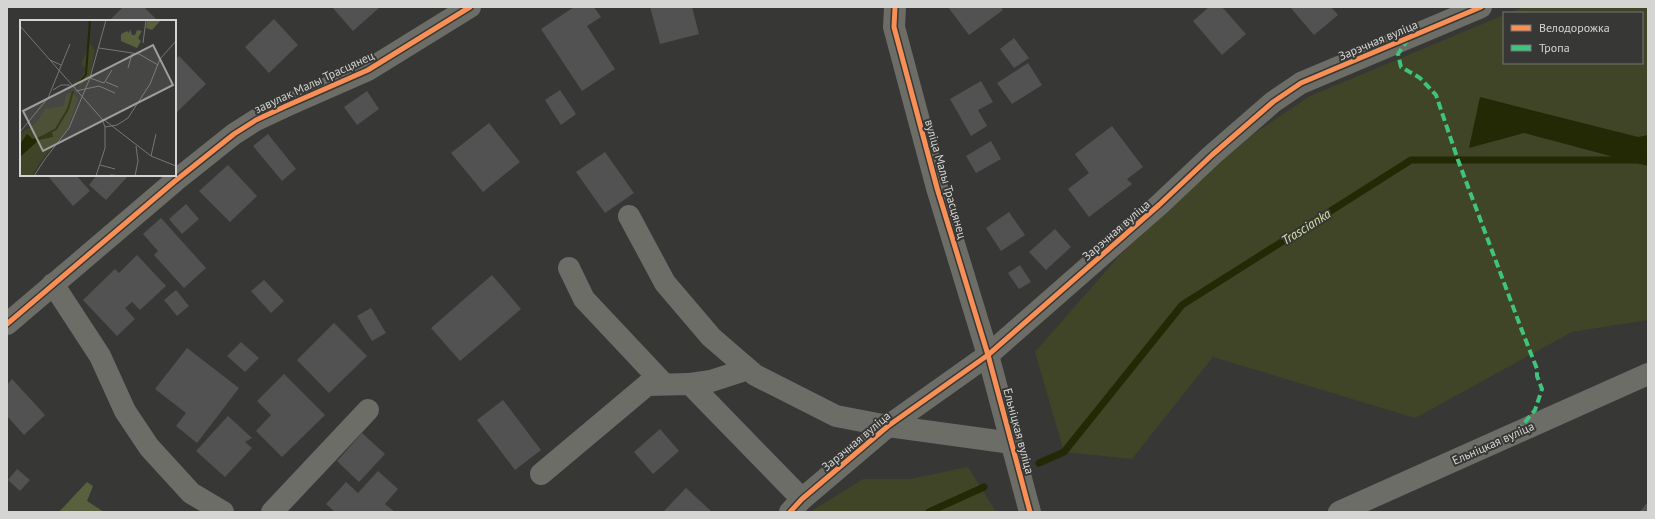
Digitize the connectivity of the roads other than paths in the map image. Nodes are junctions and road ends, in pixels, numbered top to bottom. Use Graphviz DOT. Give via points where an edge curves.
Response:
graph roads {
  1 [pos="470,7"];
  2 [pos="884,7"];
  3 [pos="1481,7"];
  4 [pos="894,17"];
  5 [pos="629,216"];
  6 [pos="569,268"];
  7 [pos="53,284"];
  8 [pos="7,324"];
  9 [pos="988,355"];
  10 [pos="748,369"];
  11 [pos="1648,374"];
  12 [pos="664,384"];
  13 [pos="690,384"];
  14 [pos="368,410"];
  15 [pos="888,426"];
  16 [pos="1012,443"];
  17 [pos="541,474"];
  18 [pos="796,505"];
  19 [pos="223,512"];
  20 [pos="272,512"];
  21 [pos="1030,512"];
  22 [pos="1339,512"];
  1 -- 7 [label="street, завулак Малы Трасцянец" via="368,70 256,120 234,134"];
  2 -- 4 [label="street, вуліца Малы Трасцянец"];
  3 -- 9 [label="street, Зарэчная вуліца" via="1301,83 1273,102"];
  4 -- 9 [label="street, вуліца Малы Трасцянец" via="937,188"];
  5 -- 10 [label="street" via="665,283 710,337"];
  6 -- 12 [label="street" via="584,299"];
  7 -- 8 [label="street, завулак Малы Трасцянец"];
  7 -- 19 [label="street" via="100,356 125,411 149,448 191,493"];
  9 -- 15 [label="street, Зарэчная вуліца"];
  9 -- 16 [label="street, Ельніцкая вуліца"];
  10 -- 13 [label="street" via="711,381"];
  10 -- 15 [label="street" via="836,416"];
  11 -- 22 [label="street, Ельніцкая вуліца"];
  12 -- 13 [label="street"];
  12 -- 17 [label="street" via="647,385"];
  13 -- 18 [label="street"];
  14 -- 20 [label="street"];
  15 -- 16 [label="street"];
  15 -- 18 [label="street, Зарэчная вуліца"];
  16 -- 21 [label="street, Ельніцкая вуліца"];
}
